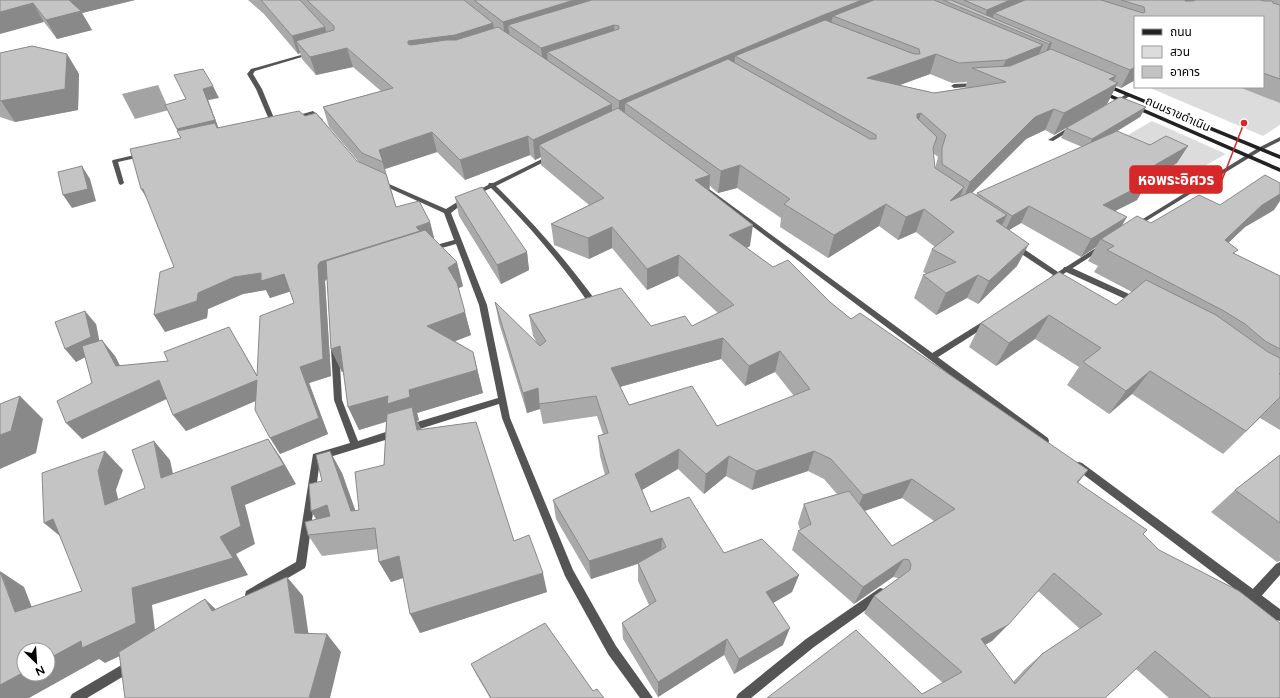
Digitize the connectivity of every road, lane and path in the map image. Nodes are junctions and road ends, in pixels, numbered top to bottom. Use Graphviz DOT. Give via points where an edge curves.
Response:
graph roads {
  1 [pos="314,53"];
  2 [pos="1100,83"];
  3 [pos="984,85"];
  4 [pos="954,86"];
  5 [pos="1098,91"];
  6 [pos="1128,95"];
  7 [pos="1120,100"];
  8 [pos="1106,108"];
  9 [pos="286,120"];
  10 [pos="323,124"];
  11 [pos="1078,124"];
  12 [pos="265,125"];
  13 [pos="1280,139"];
  14 [pos="1050,140"];
  15 [pos="1260,149"];
  16 [pos="153,152"];
  17 [pos="555,154"];
  18 [pos="1248,156"];
  19 [pos="1280,157"];
  20 [pos="1280,170"];
  21 [pos="372,178"];
  22 [pos="696,181"];
  23 [pos="121,183"];
  24 [pos="491,184"];
  25 [pos="447,212"];
  26 [pos="1132,228"];
  27 [pos="458,241"];
  28 [pos="1012,244"];
  29 [pos="1106,244"];
  30 [pos="425,251"];
  31 [pos="1067,269"];
  32 [pos="1058,275"];
  33 [pos="1045,284"];
  34 [pos="593,303"];
  35 [pos="1142,304"];
  36 [pos="992,318"];
  37 [pos="334,337"];
  38 [pos="932,357"];
  39 [pos="502,400"];
  40 [pos="355,445"];
  41 [pos="1052,446"];
  42 [pos="1071,460"];
  43 [pos="1280,567"];
  44 [pos="887,588"];
  45 [pos="1254,596"];
  46 [pos="240,601"];
  47 [pos="1280,616"];
  48 [pos="138,662"];
  49 [pos="76,698"];
  50 [pos="647,698"];
  51 [pos="742,698"];
  1 -- 12 [label="street" via="253,70 250,74 276,122"];
  2 -- 6 [label="main road, ถนนราขดำเนิน"];
  3 -- 4 [label="street"];
  5 -- 7 [label="main road, ถนนราขดำเนิน"];
  6 -- 7 [label="street"];
  6 -- 15 [label="main road, ถนนราขดำเนิน"];
  7 -- 8 [label="street"];
  7 -- 18 [label="main road, ถนนราขดำเนิน"];
  9 -- 10 [label="street" via="313,113"];
  11 -- 14 [label="street"];
  13 -- 15 [label="street"];
  15 -- 18 [label="street"];
  15 -- 19 [label="main road, ถนนราขดำเนิน"];
  16 -- 23 [label="street" via="115,161"];
  17 -- 24 [label="street"];
  18 -- 20 [label="main road, ถนนราขดำเนิน"];
  18 -- 26 [label="street"];
  21 -- 25 [label="street"];
  22 -- 38 [label="street"];
  24 -- 25 [label="street"];
  24 -- 34 [label="street" via="526,219"];
  25 -- 27 [label="street"];
  27 -- 30 [label="street"];
  27 -- 39 [label="street" via="483,304"];
  28 -- 32 [label="street"];
  29 -- 31 [label="street"];
  31 -- 32 [label="street"];
  31 -- 35 [label="street"];
  32 -- 33 [label="street"];
  36 -- 38 [label="street"];
  37 -- 40 [label="street" via="338,400"];
  38 -- 41 [label="street"];
  39 -- 40 [label="street"];
  39 -- 50 [label="street" via="506,418 569,573 612,650"];
  40 -- 46 [label="street" via="316,457 301,565"];
  42 -- 45 [label="street"];
  43 -- 45 [label="street"];
  44 -- 51 [label="street" via="810,643"];
  45 -- 47 [label="street"];
  48 -- 49 [label="street"];
}
